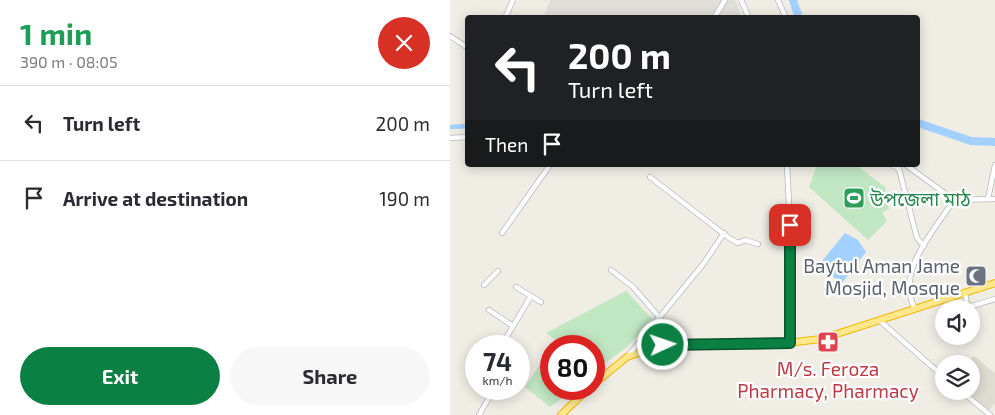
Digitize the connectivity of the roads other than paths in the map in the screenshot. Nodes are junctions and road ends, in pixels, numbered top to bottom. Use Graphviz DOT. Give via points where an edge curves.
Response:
graph roads {
  1 [pos="513,0"];
  2 [pos="725,0"];
  3 [pos="741,0"];
  4 [pos="778,0"];
  5 [pos="506,15"];
  6 [pos="716,15"];
  7 [pos="748,15"];
  8 [pos="785,15"];
  9 [pos="450,36"];
  10 [pos="465,46"];
  11 [pos="465,137"];
  12 [pos="450,138"];
  13 [pos="995,165"];
  14 [pos="549,167"];
  15 [pos="787,167"];
  16 [pos="896,167"];
  17 [pos="909,167"];
  18 [pos="650,177"];
  19 [pos="988,199"];
  20 [pos="995,199"];
  21 [pos="954,200"];
  22 [pos="502,233"];
  23 [pos="724,233"];
  24 [pos="758,244"];
  25 [pos="924,246"];
  26 [pos="611,270"];
  27 [pos="498,271"];
  28 [pos="995,284"];
  29 [pos="484,285"];
  30 [pos="516,287"];
  31 [pos="964,293"];
  32 [pos="531,296"];
  33 [pos="995,298"];
  34 [pos="541,302"];
  35 [pos="915,309"];
  36 [pos="489,310"];
  37 [pos="660,318"];
  38 [pos="879,320"];
  39 [pos="513,326"];
  40 [pos="508,335"];
  41 [pos="790,343"];
  42 [pos="627,358"];
  43 [pos="935,369"];
  44 [pos="605,375"];
  45 [pos="488,400"];
  46 [pos="577,400"];
  47 [pos="972,400"];
  48 [pos="479,415"];
  49 [pos="561,415"];
  50 [pos="990,415"];
  1 -- 5 [label="street"];
  2 -- 6 [label="street"];
  3 -- 7 [label="street"];
  4 -- 8 [label="street"];
  9 -- 10 [label="street"];
  11 -- 12 [label="street"];
  13 -- 19 [label="street"];
  14 -- 22 [label="street"];
  15 -- 41 [label="street" via="791,245"];
  16 -- 25 [label="street" via="899,169 917,238"];
  17 -- 21 [label="street"];
  18 -- 23 [label="street"];
  19 -- 20 [label="street"];
  19 -- 21 [label="street"];
  21 -- 25 [label="street"];
  23 -- 24 [label="street" via="738,243 745,240"];
  23 -- 37 [label="street"];
  25 -- 35 [label="street" via="912,265 910,300"];
  26 -- 37 [label="street" via="633,287"];
  27 -- 29 [label="street"];
  28 -- 31 [label="highway"];
  30 -- 32 [label="street"];
  31 -- 33 [label="street" via="967,305 972,306"];
  31 -- 35 [label="highway"];
  32 -- 34 [label="street"];
  32 -- 39 [label="street"];
  35 -- 38 [label="highway"];
  36 -- 39 [label="street"];
  37 -- 42 [label="street"];
  38 -- 41 [label="highway" via="821,338"];
  38 -- 43 [label="street"];
  39 -- 40 [label="street"];
  41 -- 42 [label="highway" via="663,345"];
  42 -- 44 [label="highway"];
  45 -- 48 [label="street"];
  46 -- 49 [label="highway"];
  47 -- 50 [label="street"];
}
